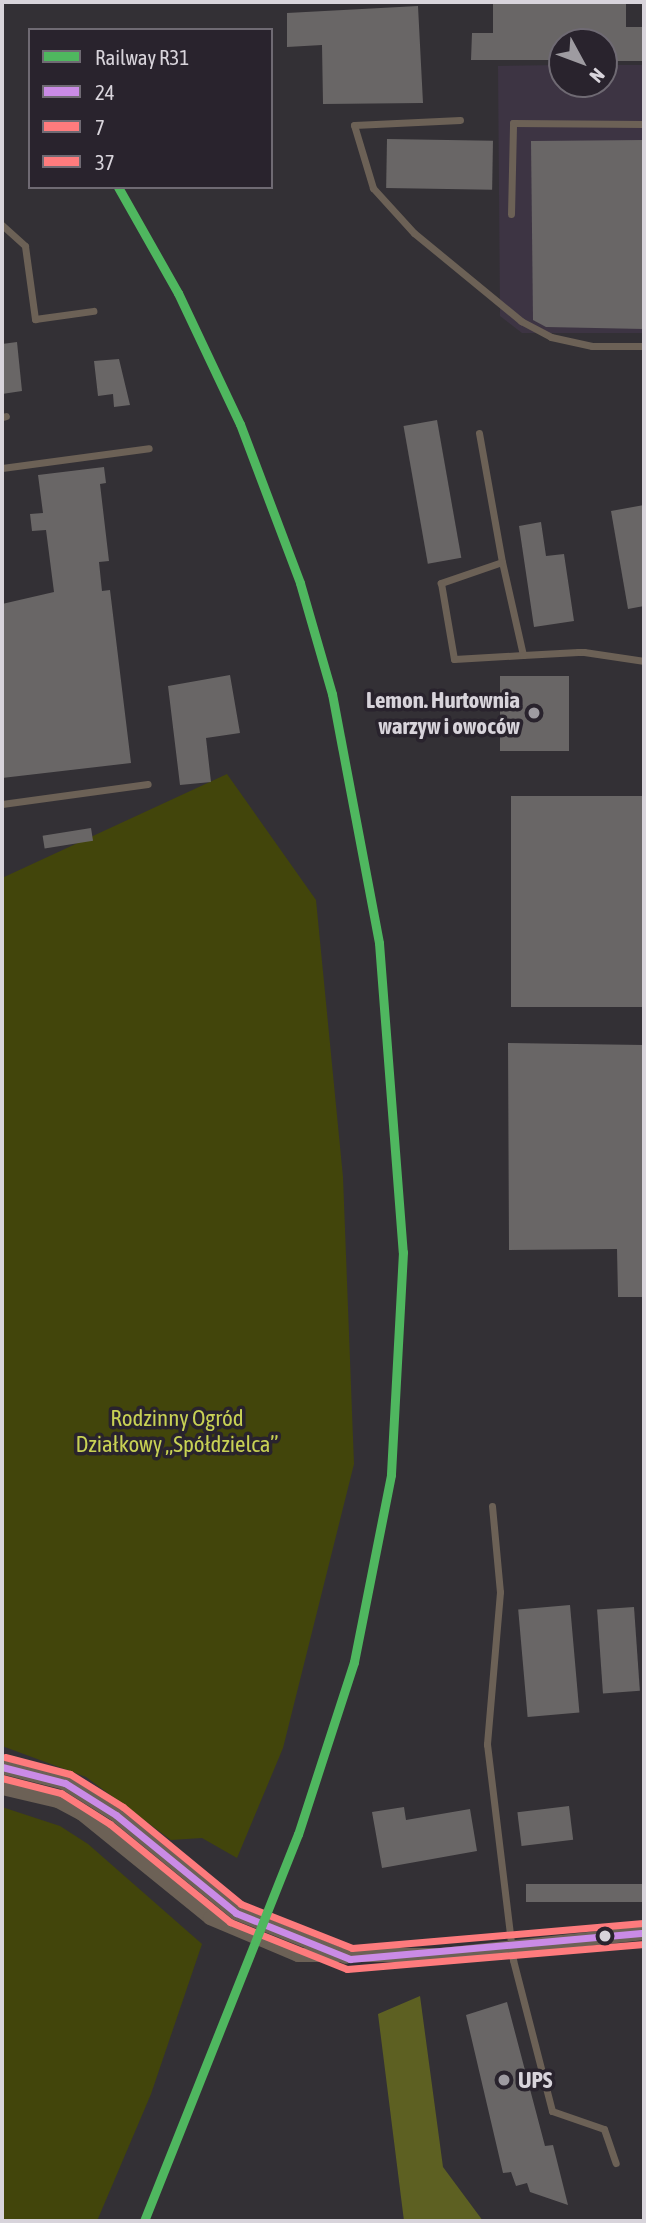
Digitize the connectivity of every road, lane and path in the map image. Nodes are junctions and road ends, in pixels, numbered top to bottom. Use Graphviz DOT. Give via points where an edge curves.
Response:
graph roads {
  1 [pos="460,120"];
  2 [pos="644,124"];
  3 [pos="511,214"];
  4 [pos="2,225"];
  5 [pos="93,311"];
  6 [pos="644,346"];
  7 [pos="479,433"];
  8 [pos="149,448"];
  9 [pos="2,468"];
  10 [pos="502,562"];
  11 [pos="523,655"];
  12 [pos="644,661"];
  13 [pos="148,784"];
  14 [pos="2,804"];
  15 [pos="492,1506"];
  16 [pos="2,1767"];
  17 [pos="2,1787"];
  18 [pos="644,1933"];
  19 [pos="512,1947"];
  20 [pos="351,1959"];
  21 [pos="615,2163"];
  1 -- 6 [label="lane" via="354,125 373,188 414,233 521,321 551,337 592,346"];
  2 -- 3 [label="lane" via="513,123"];
  4 -- 5 [label="lane" via="25,246 35,319"];
  7 -- 10 [label="lane"];
  8 -- 9 [label="lane"];
  10 -- 11 [label="lane"];
  10 -- 11 [label="lane" via="441,583 454,659"];
  11 -- 12 [label="lane" via="584,652"];
  13 -- 14 [label="lane"];
  15 -- 19 [label="lane" via="500,1592 487,1744"];
  16 -- 20 [label="street" via="65,1783 116,1815 236,1913"];
  17 -- 20 [label="street" via="47,1797 81,1813 191,1904 240,1935 298,1955"];
  18 -- 19 [label="street"];
  19 -- 20 [label="street"];
  19 -- 21 [label="lane" via="552,2110 604,2129"];
}
